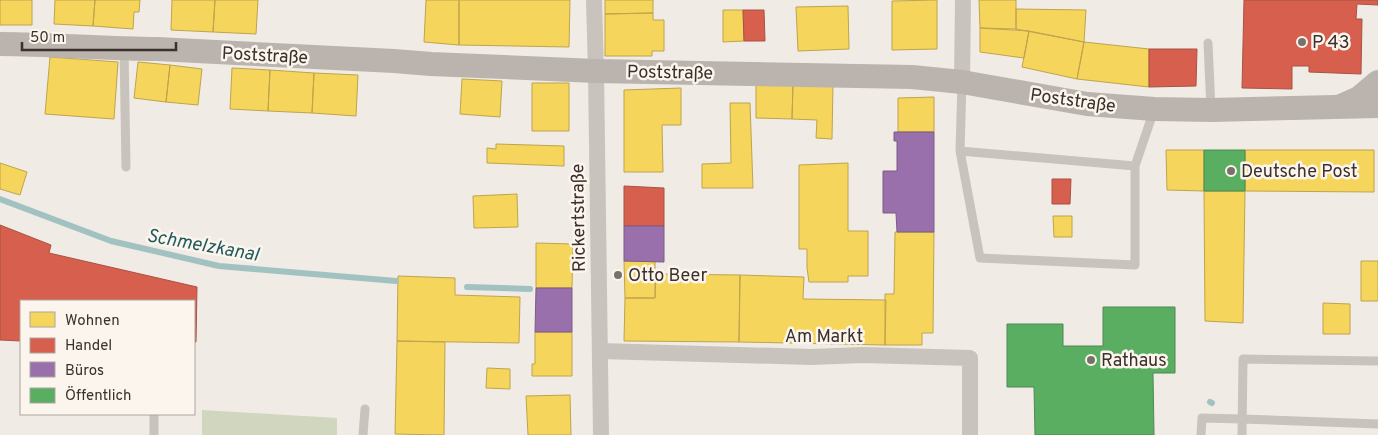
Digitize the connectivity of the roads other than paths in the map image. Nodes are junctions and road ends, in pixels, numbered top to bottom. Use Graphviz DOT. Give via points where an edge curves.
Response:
graph roads {
  1 [pos="594,0"];
  2 [pos="963,0"];
  3 [pos="1208,43"];
  4 [pos="0,44"];
  5 [pos="124,49"];
  6 [pos="596,71"];
  7 [pos="962,82"];
  8 [pos="1378,82"];
  9 [pos="1378,106"];
  10 [pos="1337,108"];
  11 [pos="1154,109"];
  12 [pos="1211,110"];
  13 [pos="960,151"];
  14 [pos="1135,166"];
  15 [pos="126,167"];
  16 [pos="600,351"];
  17 [pos="1378,361"];
  18 [pos="365,409"];
  19 [pos="154,415"];
  20 [pos="1242,418"];
  21 [pos="1378,424"];
  22 [pos="154,435"];
  23 [pos="363,435"];
  24 [pos="601,435"];
  25 [pos="970,435"];
  26 [pos="1201,435"];
  27 [pos="1242,435"];
  1 -- 6 [label="street, Rickertstraße"];
  2 -- 7 [label="street"];
  3 -- 12 [label="lane"];
  4 -- 5 [label="main road, Poststraße"];
  5 -- 6 [label="main road, Poststraße"];
  5 -- 15 [label="lane"];
  6 -- 7 [label="main road, Poststraße" via="912,77"];
  6 -- 16 [label="street, Rickertstraße"];
  7 -- 11 [label="main road, Poststraße" via="1087,104"];
  7 -- 13 [label="lane"];
  8 -- 10 [label="main road, Poststraße" via="1359,98"];
  9 -- 10 [label="main road, Poststraße"];
  10 -- 12 [label="main road, Poststraße"];
  11 -- 12 [label="main road, Poststraße"];
  11 -- 14 [label="lane"];
  13 -- 14 [label="lane"];
  13 -- 14 [label="lane" via="980,258 1135,265"];
  16 -- 24 [label="street, Rickertstraße"];
  16 -- 25 [label="street, Am Markt" via="970,358"];
  17 -- 20 [label="lane" via="1243,359"];
  18 -- 23 [label="lane"];
  19 -- 22 [label="lane"];
  20 -- 21 [label="lane"];
  20 -- 26 [label="lane" via="1202,418"];
  20 -- 27 [label="lane"];
}
